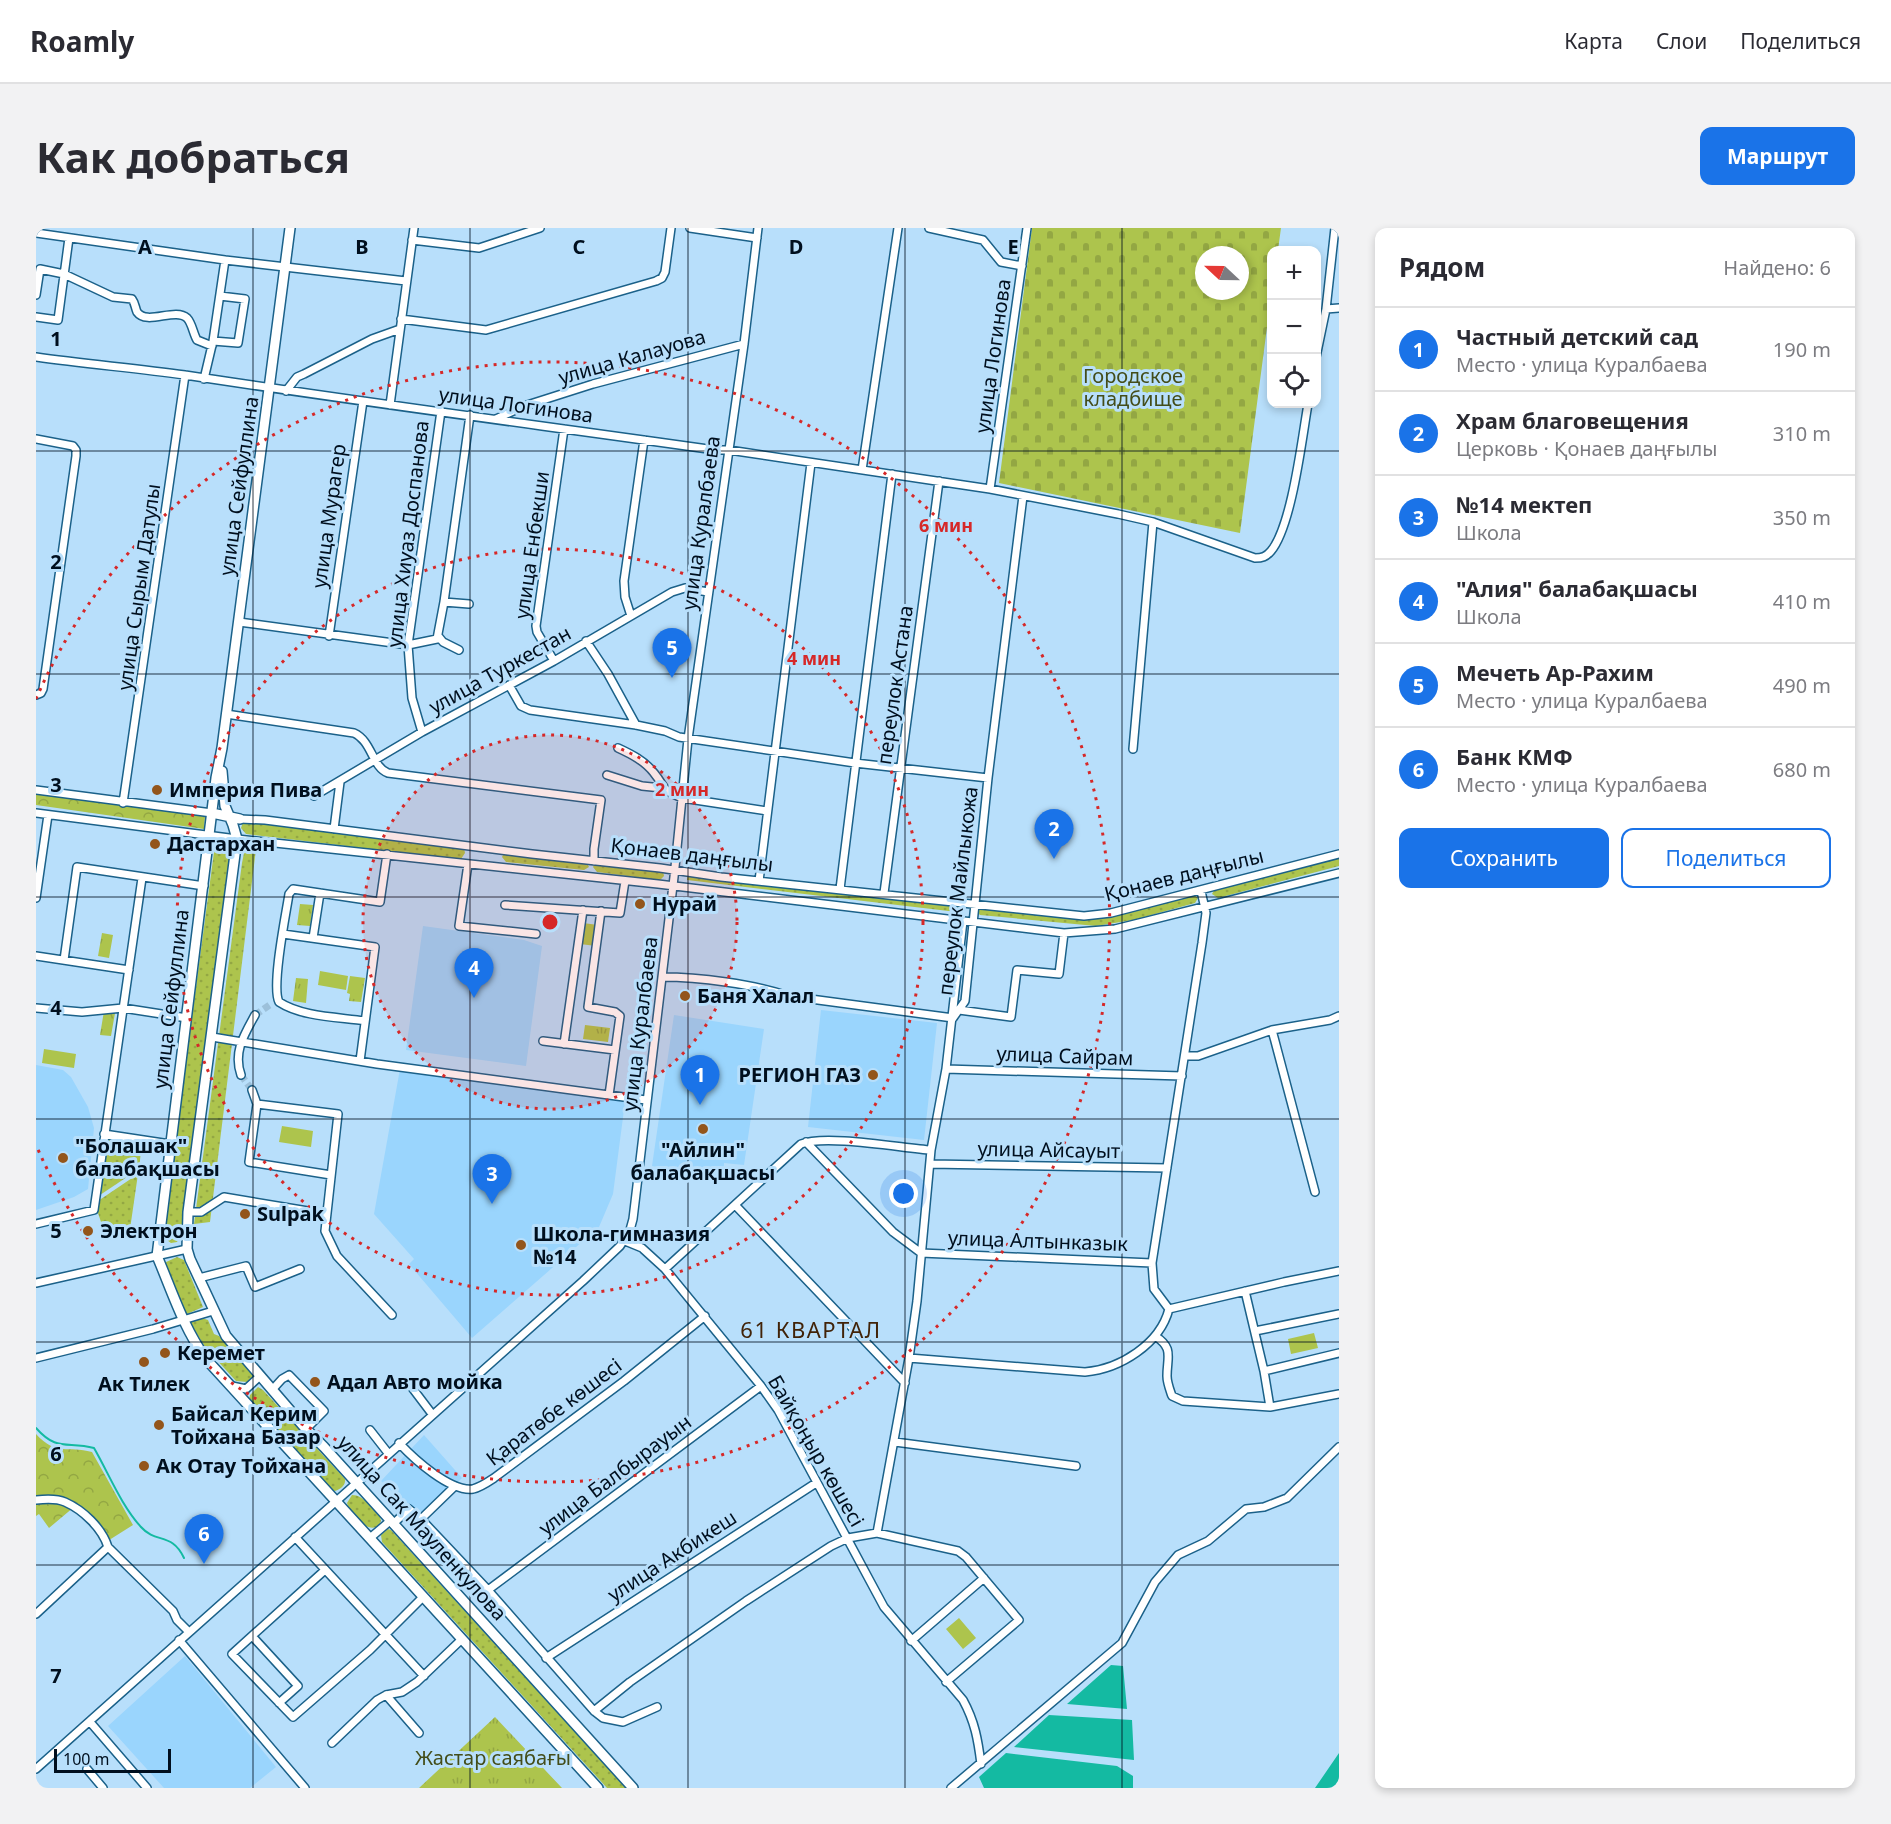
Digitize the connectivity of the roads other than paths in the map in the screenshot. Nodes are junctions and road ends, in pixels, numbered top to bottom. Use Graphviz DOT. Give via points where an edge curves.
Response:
graph roads {
  1 [pos="290,228"];
  2 [pos="414,228"];
  3 [pos="540,228"];
  4 [pos="671,228"];
  5 [pos="690,228"];
  6 [pos="758,228"];
  7 [pos="898,228"];
  8 [pos="929,228"];
  9 [pos="1027,228"];
  10 [pos="1335,228"];
  11 [pos="953,230"];
  12 [pos="36,233"];
  13 [pos="69,238"];
  14 [pos="757,238"];
  15 [pos="412,240"];
  16 [pos="225,260"];
  17 [pos="1022,266"];
  18 [pos="285,268"];
  19 [pos="64,274"];
  20 [pos="406,281"];
  21 [pos="36,295"];
  22 [pos="220,296"];
  23 [pos="1339,308"];
  24 [pos="1326,309"];
  25 [pos="36,317"];
  26 [pos="401,319"];
  27 [pos="400,329"];
  28 [pos="212,344"];
  29 [pos="744,344"];
  30 [pos="1318,354"];
  31 [pos="36,357"];
  32 [pos="185,375"];
  33 [pos="204,379"];
  34 [pos="270,389"];
  35 [pos="286,391"];
  36 [pos="363,402"];
  37 [pos="390,405"];
  38 [pos="1307,408"];
  39 [pos="441,411"];
  40 [pos="470,415"];
  41 [pos="496,418"];
  42 [pos="564,429"];
  43 [pos="36,439"];
  44 [pos="644,440"];
  45 [pos="729,450"];
  46 [pos="811,463"];
  47 [pos="862,470"];
  48 [pos="892,474"];
  49 [pos="939,481"];
  50 [pos="990,489"];
  51 [pos="1023,496"];
  52 [pos="1153,522"];
  53 [pos="708,592"];
  54 [pos="444,602"];
  55 [pos="469,604"];
  56 [pos="632,616"];
  57 [pos="239,622"];
  58 [pos="329,636"];
  59 [pos="439,637"];
  60 [pos="586,641"];
  61 [pos="408,645"];
  62 [pos="459,650"];
  63 [pos="554,661"];
  64 [pos="509,685"];
  65 [pos="36,695"];
  66 [pos="226,714"];
  67 [pos="636,725"];
  68 [pos="422,732"];
  69 [pos="688,738"];
  70 [pos="222,748"];
  71 [pos="618,748"];
  72 [pos="1133,749"];
  73 [pos="774,752"];
  74 [pos="376,759"];
  75 [pos="855,763"];
  76 [pos="900,767"];
  77 [pos="607,775"];
  78 [pos="988,778"];
  79 [pos="340,782"];
  80 [pos="662,788"];
  81 [pos="36,790"];
  82 [pos="314,796"];
  83 [pos="682,798"];
  84 [pos="123,802"];
  85 [pos="767,810"];
  86 [pos="36,813"];
  87 [pos="212,813"];
  88 [pos="48,815"];
  89 [pos="235,818"];
  90 [pos="334,829"];
  91 [pos="210,836"];
  92 [pos="237,839"];
  93 [pos="387,854"];
  94 [pos="1339,854"];
  95 [pos="594,861"];
  96 [pos="468,864"];
  97 [pos="675,870"];
  98 [pos="1339,873"];
  99 [pos="142,878"];
  100 [pos="626,881"];
  101 [pos="759,881"];
  102 [pos="204,886"];
  103 [pos="673,887"];
  104 [pos="840,889"];
  105 [pos="1202,891"];
  106 [pos="320,893"];
  107 [pos="884,893"];
  108 [pos="36,898"];
  109 [pos="975,903"];
  110 [pos="505,904"];
  111 [pos="1205,907"];
  112 [pos="583,910"];
  113 [pos="601,911"];
  114 [pos="963,921"];
  115 [pos="973,923"];
  116 [pos="1064,933"];
  117 [pos="283,934"];
  118 [pos="536,934"];
  119 [pos="313,938"];
  120 [pos="36,956"];
  121 [pos="64,960"];
  122 [pos="129,970"];
  123 [pos="662,977"];
  124 [pos="36,1008"];
  125 [pos="123,1008"];
  126 [pos="959,1010"];
  127 [pos="255,1015"];
  128 [pos="1339,1016"];
  129 [pos="187,1018"];
  130 [pos="953,1018"];
  131 [pos="365,1022"];
  132 [pos="1272,1030"];
  133 [pos="212,1037"];
  134 [pos="543,1041"];
  135 [pos="240,1042"];
  136 [pos="564,1044"];
  137 [pos="615,1050"];
  138 [pos="1186,1056"];
  139 [pos="360,1061"];
  140 [pos="946,1069"];
  141 [pos="241,1075"];
  142 [pos="1182,1076"];
  143 [pos="252,1090"];
  144 [pos="609,1095"];
  145 [pos="646,1100"];
  146 [pos="257,1104"];
  147 [pos="104,1134"];
  148 [pos="806,1142"];
  149 [pos="170,1143"];
  150 [pos="931,1150"];
  151 [pos="930,1164"];
  152 [pos="1167,1168"];
  153 [pos="331,1175"];
  154 [pos="1315,1192"];
  155 [pos="736,1206"];
  156 [pos="188,1212"];
  157 [pos="326,1214"];
  158 [pos="36,1224"];
  159 [pos="625,1241"];
  160 [pos="187,1249"];
  161 [pos="921,1253"];
  162 [pos="157,1256"];
  163 [pos="1152,1263"];
  164 [pos="300,1269"];
  165 [pos="665,1269"];
  166 [pos="1339,1271"];
  167 [pos="199,1278"];
  168 [pos="36,1283"];
  169 [pos="1245,1291"];
  170 [pos="1169,1309"];
  171 [pos="213,1311"];
  172 [pos="1339,1314"];
  173 [pos="392,1315"];
  174 [pos="705,1316"];
  175 [pos="183,1320"];
  176 [pos="1255,1331"];
  177 [pos="1155,1336"];
  178 [pos="1339,1353"];
  179 [pos="36,1358"];
  180 [pos="909,1358"];
  181 [pos="1264,1371"];
  182 [pos="260,1376"];
  183 [pos="407,1381"];
  184 [pos="905,1383"];
  185 [pos="230,1385"];
  186 [pos="761,1386"];
  187 [pos="272,1390"];
  188 [pos="1339,1394"];
  189 [pos="1270,1407"];
  190 [pos="432,1414"];
  191 [pos="306,1429"];
  192 [pos="370,1430"];
  193 [pos="895,1442"];
  194 [pos="399,1443"];
  195 [pos="1339,1447"];
  196 [pos="388,1453"];
  197 [pos="1076,1466"];
  198 [pos="356,1483"];
  199 [pos="816,1483"];
  200 [pos="455,1486"];
  201 [pos="36,1500"];
  202 [pos="334,1501"];
  203 [pos="421,1519"];
  204 [pos="392,1522"];
  205 [pos="876,1533"];
  206 [pos="295,1537"];
  207 [pos="370,1538"];
  208 [pos="848,1538"];
  209 [pos="108,1547"];
  210 [pos="325,1570"];
  211 [pos="984,1578"];
  212 [pos="488,1590"];
  213 [pos="423,1597"];
  214 [pos="36,1614"];
  215 [pos="188,1632"];
  216 [pos="252,1635"];
  217 [pos="385,1635"];
  218 [pos="462,1639"];
  219 [pos="179,1640"];
  220 [pos="911,1641"];
  221 [pos="546,1658"];
  222 [pos="424,1676"];
  223 [pos="946,1682"];
  224 [pos="386,1695"];
  225 [pos="279,1703"];
  226 [pos="657,1707"];
  227 [pos="594,1712"];
  228 [pos="90,1722"];
  229 [pos="419,1733"];
  230 [pos="332,1743"];
  231 [pos="981,1764"];
  232 [pos="36,1769"];
  233 [pos="87,1769"];
  234 [pos="103,1788"];
  235 [pos="147,1788"];
  236 [pos="305,1788"];
  237 [pos="598,1788"];
  238 [pos="633,1788"];
  239 [pos="951,1788"];
  1 -- 18 [label="main road, улица Сейфуллина"];
  2 -- 15 [label="street"];
  3 -- 15 [label="street" via="479,248"];
  4 -- 26 [label="street" via="665,272 656,281 486,330"];
  5 -- 14 [label="street"];
  6 -- 14 [label="street, улица Куралбаева"];
  7 -- 47 [label="street"];
  8 -- 11 [label="street"];
  9 -- 17 [label="street, улица Логинова"];
  10 -- 24 [label="street"];
  11 -- 17 [label="street" via="983,240 1001,262"];
  12 -- 13 [label="street"];
  13 -- 16 [label="street"];
  13 -- 19 [label="street"];
  14 -- 29 [label="street, улица Куралбаева"];
  15 -- 20 [label="street"];
  16 -- 18 [label="street"];
  16 -- 22 [label="street"];
  17 -- 50 [label="street, улица Логинова"];
  18 -- 20 [label="street"];
  18 -- 34 [label="main road, улица Сейфуллина"];
  19 -- 21 [label="street" via="40,269"];
  19 -- 25 [label="street" via="57,320"];
  19 -- 28 [label="street" via="113,297 132,299 137,311 145,316 183,316 189,320 196,339"];
  20 -- 26 [label="street"];
  22 -- 28 [label="street"];
  22 -- 28 [label="street" via="246,299 238,343"];
  23 -- 24 [label="street"];
  24 -- 30 [label="street"];
  26 -- 27 [label="street"];
  27 -- 35 [label="street" via="297,377"];
  27 -- 37 [label="street"];
  28 -- 33 [label="street"];
  29 -- 41 [label="street, улица Калауова" via="593,384"];
  29 -- 45 [label="street, улица Куралбаева"];
  31 -- 32 [label="street, улица Логинова"];
  32 -- 33 [label="street, улица Логинова"];
  32 -- 84 [label="street, улица Сырым Датулы"];
  33 -- 34 [label="street, улица Логинова"];
  34 -- 35 [label="street, улица Логинова"];
  34 -- 57 [label="main road, улица Сейфуллина"];
  35 -- 36 [label="street, улица Логинова"];
  36 -- 37 [label="street, улица Логинова"];
  36 -- 58 [label="street, улица Мурагер"];
  37 -- 39 [label="street, улица Логинова"];
  38 -- 52 [label="street, улица Логинова" via="1283,529 1263,558 1248,557"];
  39 -- 40 [label="street, улица Логинова"];
  39 -- 61 [label="street, улица Хиуаз Доспанова"];
  40 -- 41 [label="street, улица Логинова"];
  40 -- 54 [label="street"];
  41 -- 42 [label="street, улица Логинова"];
  42 -- 44 [label="street, улица Логинова"];
  42 -- 63 [label="street, улица Енбекши" via="536,626"];
  43 -- 65 [label="street" via="73,446 76,456 43,689"];
  44 -- 45 [label="street, улица Логинова"];
  44 -- 56 [label="street" via="624,581"];
  45 -- 46 [label="street, улица Логинова"];
  45 -- 53 [label="street, улица Куралбаева"];
  46 -- 47 [label="street, улица Логинова"];
  46 -- 73 [label="street"];
  47 -- 48 [label="street, улица Логинова"];
  48 -- 49 [label="street, улица Логинова"];
  48 -- 75 [label="street"];
  49 -- 50 [label="street, улица Логинова"];
  49 -- 76 [label="street, переулок Астана"];
  50 -- 51 [label="street, улица Логинова"];
  51 -- 52 [label="street, улица Логинова"];
  51 -- 78 [label="street, переулок Майлыкожа"];
  52 -- 72 [label="street"];
  53 -- 56 [label="street, улица Туркестан" via="680,590"];
  53 -- 69 [label="street, улица Куралбаева"];
  54 -- 55 [label="street"];
  54 -- 59 [label="street"];
  56 -- 60 [label="street, улица Туркестан"];
  57 -- 58 [label="street"];
  57 -- 66 [label="main road, улица Сейфуллина"];
  58 -- 61 [label="street"];
  59 -- 61 [label="street"];
  59 -- 62 [label="street"];
  60 -- 63 [label="street, улица Туркестан"];
  60 -- 67 [label="street"];
  61 -- 68 [label="street, улица Хиуаз Доспанова" via="412,698"];
  63 -- 64 [label="street, улица Туркестан"];
  64 -- 67 [label="street" via="525,708"];
  64 -- 68 [label="street, улица Туркестан"];
  66 -- 70 [label="main road, улица Сейфуллина"];
  66 -- 74 [label="street" via="348,731 363,738"];
  67 -- 69 [label="street"];
  68 -- 74 [label="street, улица Туркестан"];
  69 -- 73 [label="street"];
  69 -- 83 [label="street, улица Куралбаева"];
  70 -- 87 [label="main road, улица Сейфуллина"];
  70 -- 89 [label="main road, улица Сейфуллина" via="225,806"];
  71 -- 80 [label="street" via="646,765"];
  73 -- 75 [label="street"];
  73 -- 85 [label="street"];
  74 -- 79 [label="street, улица Туркестан"];
  74 -- 95 [label="street" via="388,773 601,800"];
  75 -- 76 [label="street"];
  75 -- 104 [label="street"];
  76 -- 78 [label="street"];
  76 -- 107 [label="street, переулок Астана"];
  77 -- 80 [label="street"];
  78 -- 109 [label="street, переулок Майлыкожа"];
  79 -- 82 [label="street, улица Туркестан"];
  79 -- 90 [label="street"];
  80 -- 83 [label="street"];
  81 -- 84 [label="street, Қонаев даңғылы"];
  83 -- 85 [label="street"];
  83 -- 97 [label="street, улица Куралбаева"];
  84 -- 87 [label="street, Қонаев даңғылы"];
  85 -- 101 [label="street"];
  86 -- 88 [label="street, Қонаев даңғылы"];
  87 -- 89 [label="main road, Қонаев даңғылы"];
  87 -- 91 [label="main road, улица Сейфуллина"];
  88 -- 91 [label="street, Қонаев даңғылы"];
  88 -- 108 [label="street"];
  89 -- 90 [label="street, Қонаев даңғылы"];
  89 -- 92 [label="main road, улица Сейфуллина"];
  90 -- 95 [label="street, Қонаев даңғылы"];
  91 -- 92 [label="street, Қонаев даңғылы"];
  91 -- 102 [label="main road, улица Сейфуллина"];
  92 -- 93 [label="street, Қонаев даңғылы"];
  92 -- 133 [label="main road, улица Сейфуллина"];
  93 -- 96 [label="street, Қонаев даңғылы"];
  93 -- 106 [label="street" via="380,902"];
  94 -- 105 [label="street, Қонаев даңғылы"];
  95 -- 97 [label="street, Қонаев даңғылы"];
  96 -- 100 [label="street, Қонаев даңғылы"];
  96 -- 118 [label="street" via="459,926"];
  97 -- 101 [label="street, Қонаев даңғылы"];
  97 -- 103 [label="street, улица Куралбаева"];
  98 -- 111 [label="street, Қонаев даңғылы"];
  99 -- 102 [label="street"];
  99 -- 121 [label="street" via="76,867"];
  99 -- 122 [label="street"];
  100 -- 103 [label="street, Қонаев даңғылы"];
  100 -- 113 [label="street" via="620,913"];
  101 -- 104 [label="street, Қонаев даңғылы"];
  102 -- 129 [label="main road, улица Сейфуллина"];
  103 -- 114 [label="street, Қонаев даңғылы"];
  103 -- 123 [label="street, улица Куралбаева"];
  104 -- 107 [label="street, Қонаев даңғылы"];
  105 -- 109 [label="street, Қонаев даңғылы" via="1098,915"];
  105 -- 111 [label="street"];
  106 -- 117 [label="street" via="291,891"];
  106 -- 119 [label="street"];
  107 -- 109 [label="street, Қонаев даңғылы"];
  109 -- 115 [label="street, переулок Майлыкожа"];
  110 -- 112 [label="street"];
  111 -- 116 [label="street, Қонаев даңғылы" via="1115,929"];
  111 -- 138 [label="street"];
  112 -- 113 [label="street"];
  112 -- 136 [label="street"];
  113 -- 137 [label="street" via="588,1007 618,1014"];
  114 -- 115 [label="street, Қонаев даңғылы"];
  114 -- 130 [label="street"];
  115 -- 116 [label="street, Қонаев даңғылы"];
  115 -- 126 [label="street, переулок Майлыкожа" via="965,1001"];
  116 -- 126 [label="street" via="1059,974 1017,970 1011,1017"];
  117 -- 119 [label="street"];
  117 -- 131 [label="street" via="275,1003"];
  119 -- 131 [label="street" via="375,947"];
  120 -- 121 [label="street"];
  121 -- 122 [label="street"];
  122 -- 125 [label="street"];
  123 -- 130 [label="street" via="706,980 788,996"];
  123 -- 145 [label="street, улица Куралбаева"];
  124 -- 125 [label="street" via="82,1012"];
  125 -- 129 [label="street"];
  125 -- 147 [label="street"];
  126 -- 130 [label="street, переулок Майлыкожа"];
  127 -- 135 [label="street"];
  128 -- 132 [label="street"];
  129 -- 149 [label="main road, улица Сейфуллина"];
  130 -- 140 [label="street, переулок Майлыкожа"];
  131 -- 139 [label="street"];
  132 -- 138 [label="street" via="1198,1056"];
  132 -- 154 [label="street"];
  133 -- 135 [label="street"];
  133 -- 156 [label="main road, улица Сейфуллина"];
  134 -- 136 [label="street"];
  135 -- 139 [label="street"];
  135 -- 141 [label="street" via="237,1066"];
  136 -- 137 [label="street"];
  137 -- 144 [label="street"];
  138 -- 142 [label="street"];
  139 -- 144 [label="street"];
  140 -- 142 [label="street, улица Сайрам"];
  140 -- 150 [label="street, переулок Майлыкожа"];
  142 -- 152 [label="street"];
  143 -- 146 [label="street"];
  144 -- 145 [label="street"];
  145 -- 159 [label="street, улица Куралбаева" via="633,1219"];
  146 -- 153 [label="street" via="249,1162"];
  146 -- 153 [label="street" via="338,1114"];
  147 -- 149 [label="street"];
  147 -- 158 [label="street" via="94,1210"];
  148 -- 150 [label="street" via="843,1141"];
  148 -- 155 [label="street"];
  148 -- 161 [label="street" via="898,1237"];
  149 -- 162 [label="main road, улица Сейфуллина"];
  150 -- 151 [label="street, переулок Майлыкожа"];
  151 -- 152 [label="street, улица Айсауыт"];
  151 -- 161 [label="street, переулок Майлыкожа"];
  152 -- 163 [label="street"];
  153 -- 157 [label="street"];
  155 -- 165 [label="street"];
  155 -- 184 [label="street"];
  156 -- 157 [label="street" via="201,1212 224,1197"];
  156 -- 160 [label="main road, улица Сейфуллина"];
  157 -- 173 [label="street" via="325,1231 337,1256"];
  159 -- 165 [label="street, Байқоңыр көшесі" via="642,1248"];
  159 -- 190 [label="street, улица Куралбаева"];
  160 -- 162 [label="street"];
  160 -- 167 [label="main road, улица Сак Мауленкулова"];
  161 -- 163 [label="street, улица Алтынказык"];
  161 -- 180 [label="street, переулок Майлыкожа"];
  162 -- 168 [label="street"];
  162 -- 175 [label="main road"];
  163 -- 170 [label="street" via="1154,1289"];
  164 -- 167 [label="street" via="255,1287 246,1266"];
  165 -- 174 [label="street, Байқоңыр көшесі"];
  166 -- 169 [label="street"];
  167 -- 171 [label="main road, улица Сак Мауленкулова"];
  169 -- 170 [label="street"];
  169 -- 176 [label="street"];
  170 -- 177 [label="street"];
  171 -- 175 [label="street"];
  171 -- 182 [label="main road, улица Сак Мауленкулова" via="226,1336"];
  172 -- 176 [label="street"];
  174 -- 186 [label="street, Байқоңыр көшесі"];
  174 -- 200 [label="street, Қаратөбе көшесі" via="494,1478 471,1489"];
  175 -- 179 [label="street"];
  175 -- 185 [label="main road" via="206,1359"];
  176 -- 181 [label="street"];
  177 -- 180 [label="street" via="1126,1360 1098,1371"];
  177 -- 189 [label="street" via="1166,1344 1167,1383 1175,1399"];
  178 -- 181 [label="street"];
  180 -- 184 [label="street, переулок Майлыкожа"];
  181 -- 189 [label="street"];
  182 -- 185 [label="street" via="246,1389"];
  182 -- 187 [label="main road, улица Сак Мауленкулова"];
  183 -- 190 [label="street"];
  184 -- 193 [label="street, переулок Майлыкожа"];
  185 -- 202 [label="main road"];
  186 -- 199 [label="street, Байқоңыр көшесі"];
  186 -- 212 [label="street, улица Балбырауын"];
  187 -- 191 [label="main road, улица Сак Мауленкулова"];
  187 -- 191 [label="street" via="289,1376 324,1411"];
  188 -- 189 [label="street"];
  190 -- 194 [label="street, улица Куралбаева"];
  191 -- 198 [label="main road, улица Сак Мауленкулова"];
  192 -- 196 [label="street"];
  193 -- 197 [label="street"];
  193 -- 205 [label="street, переулок Майлыкожа"];
  194 -- 196 [label="street, улица Куралбаева"];
  194 -- 200 [label="street" via="426,1468"];
  195 -- 231 [label="street" via="1287,1498 1246,1509 1208,1541 1178,1555 1155,1582 1122,1642"];
  196 -- 198 [label="street, улица Куралбаева"];
  198 -- 202 [label="street, улица Куралбаева"];
  198 -- 204 [label="main road, улица Сак Мауленкулова"];
  199 -- 208 [label="street, Байқоңыр көшесі"];
  199 -- 221 [label="street, улица Акбикеш"];
  200 -- 203 [label="street"];
  201 -- 209 [label="street" via="64,1502 89,1518"];
  202 -- 206 [label="street, улица Куралбаева"];
  202 -- 207 [label="main road"];
  203 -- 204 [label="street" via="409,1509"];
  203 -- 212 [label="street"];
  204 -- 207 [label="street"];
  204 -- 238 [label="main road, улица Сак Мауленкулова"];
  205 -- 208 [label="street"];
  205 -- 211 [label="street" via="955,1549"];
  206 -- 210 [label="street"];
  206 -- 215 [label="street, улица Куралбаева"];
  207 -- 213 [label="main road"];
  208 -- 220 [label="street, Байқоңыр көшесі" via="884,1607"];
  208 -- 227 [label="street" via="746,1601"];
  209 -- 214 [label="street"];
  209 -- 215 [label="street" via="173,1611"];
  210 -- 216 [label="street"];
  210 -- 217 [label="street"];
  211 -- 220 [label="street"];
  211 -- 223 [label="street" via="1019,1620"];
  212 -- 221 [label="street"];
  213 -- 217 [label="street"];
  213 -- 218 [label="main road"];
  215 -- 219 [label="street, улица Куралбаева"];
  216 -- 225 [label="street" via="298,1686"];
  216 -- 225 [label="street" via="232,1654"];
  217 -- 222 [label="street"];
  217 -- 225 [label="street" via="293,1717"];
  218 -- 222 [label="street"];
  218 -- 237 [label="main road"];
  219 -- 228 [label="street, улица Куралбаева"];
  219 -- 236 [label="street"];
  220 -- 223 [label="street, Байқоңыр көшесі"];
  221 -- 227 [label="street"];
  222 -- 224 [label="street" via="402,1692"];
  223 -- 231 [label="street, Байқоңыр көшесі" via="971,1715"];
  224 -- 229 [label="street"];
  224 -- 230 [label="street"];
  226 -- 227 [label="street" via="623,1722"];
  228 -- 232 [label="street, улица Куралбаева"];
  228 -- 235 [label="street"];
  231 -- 239 [label="street"];
  233 -- 234 [label="street"];
}
